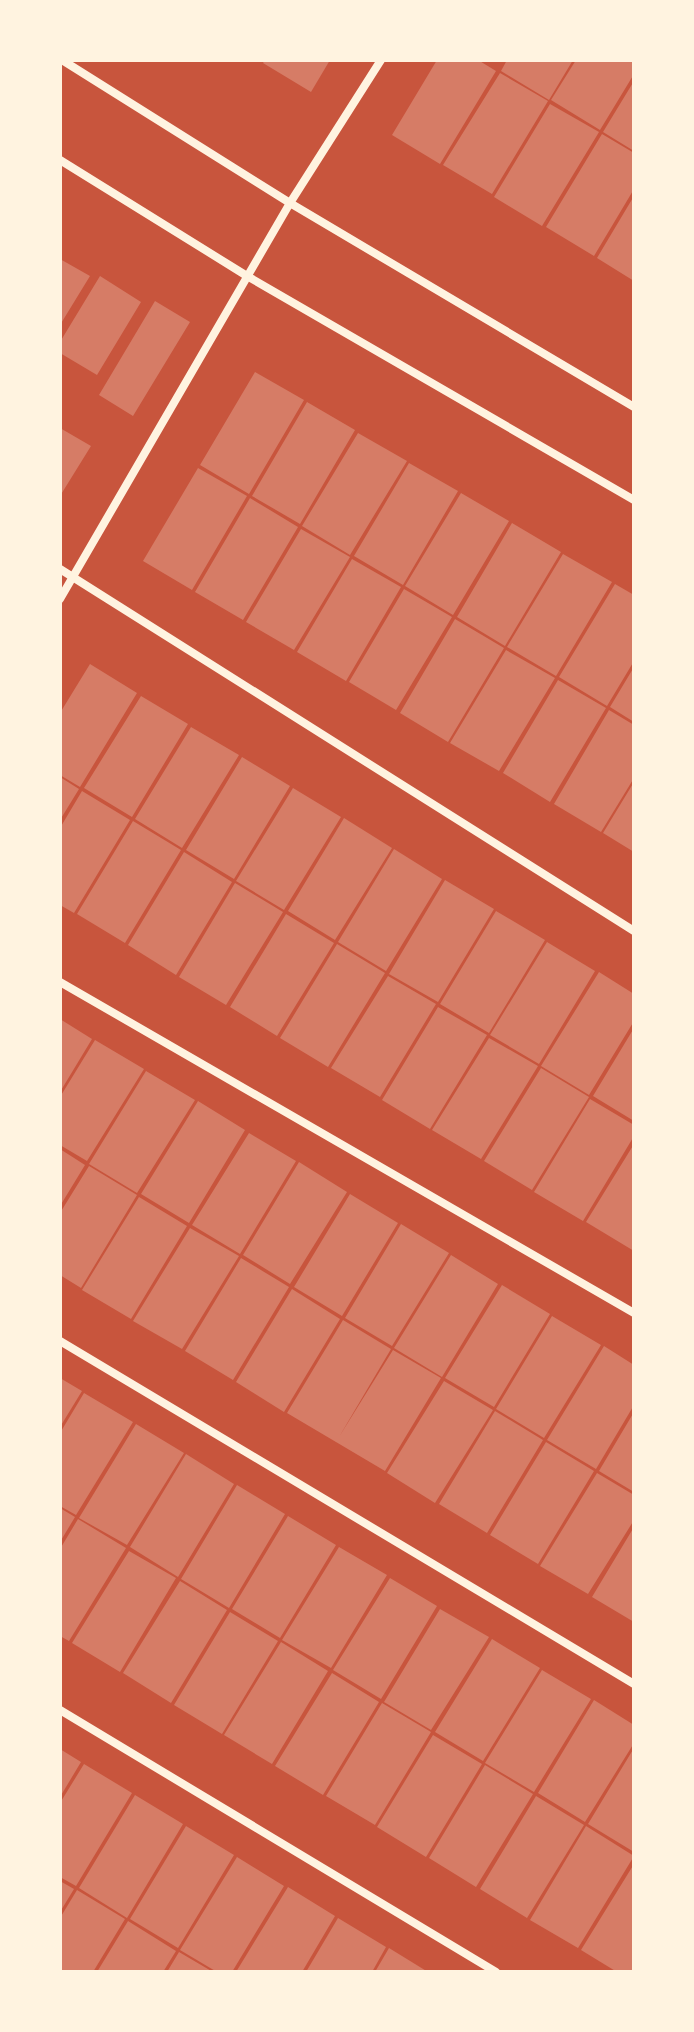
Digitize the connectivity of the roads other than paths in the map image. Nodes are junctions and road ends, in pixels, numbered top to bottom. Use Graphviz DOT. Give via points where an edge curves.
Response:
graph roads {
  1 [pos="62,60"];
  2 [pos="381,60"];
  3 [pos="60,160"];
  4 [pos="290,203"];
  5 [pos="247,276"];
  6 [pos="634,407"];
  7 [pos="634,500"];
  8 [pos="60,569"];
  9 [pos="74,576"];
  10 [pos="60,599"];
  11 [pos="634,931"];
  12 [pos="60,982"];
  13 [pos="634,1313"];
  14 [pos="60,1341"];
  15 [pos="634,1684"];
  16 [pos="60,1710"];
  17 [pos="496,1972"];
  1 -- 4 [label="street"];
  2 -- 4 [label="street"];
  3 -- 5 [label="street"];
  4 -- 5 [label="street"];
  4 -- 6 [label="street"];
  5 -- 7 [label="street"];
  5 -- 9 [label="street"];
  8 -- 9 [label="street"];
  9 -- 10 [label="street"];
  9 -- 11 [label="street"];
  12 -- 13 [label="street"];
  14 -- 15 [label="street"];
  16 -- 17 [label="street"];
}
